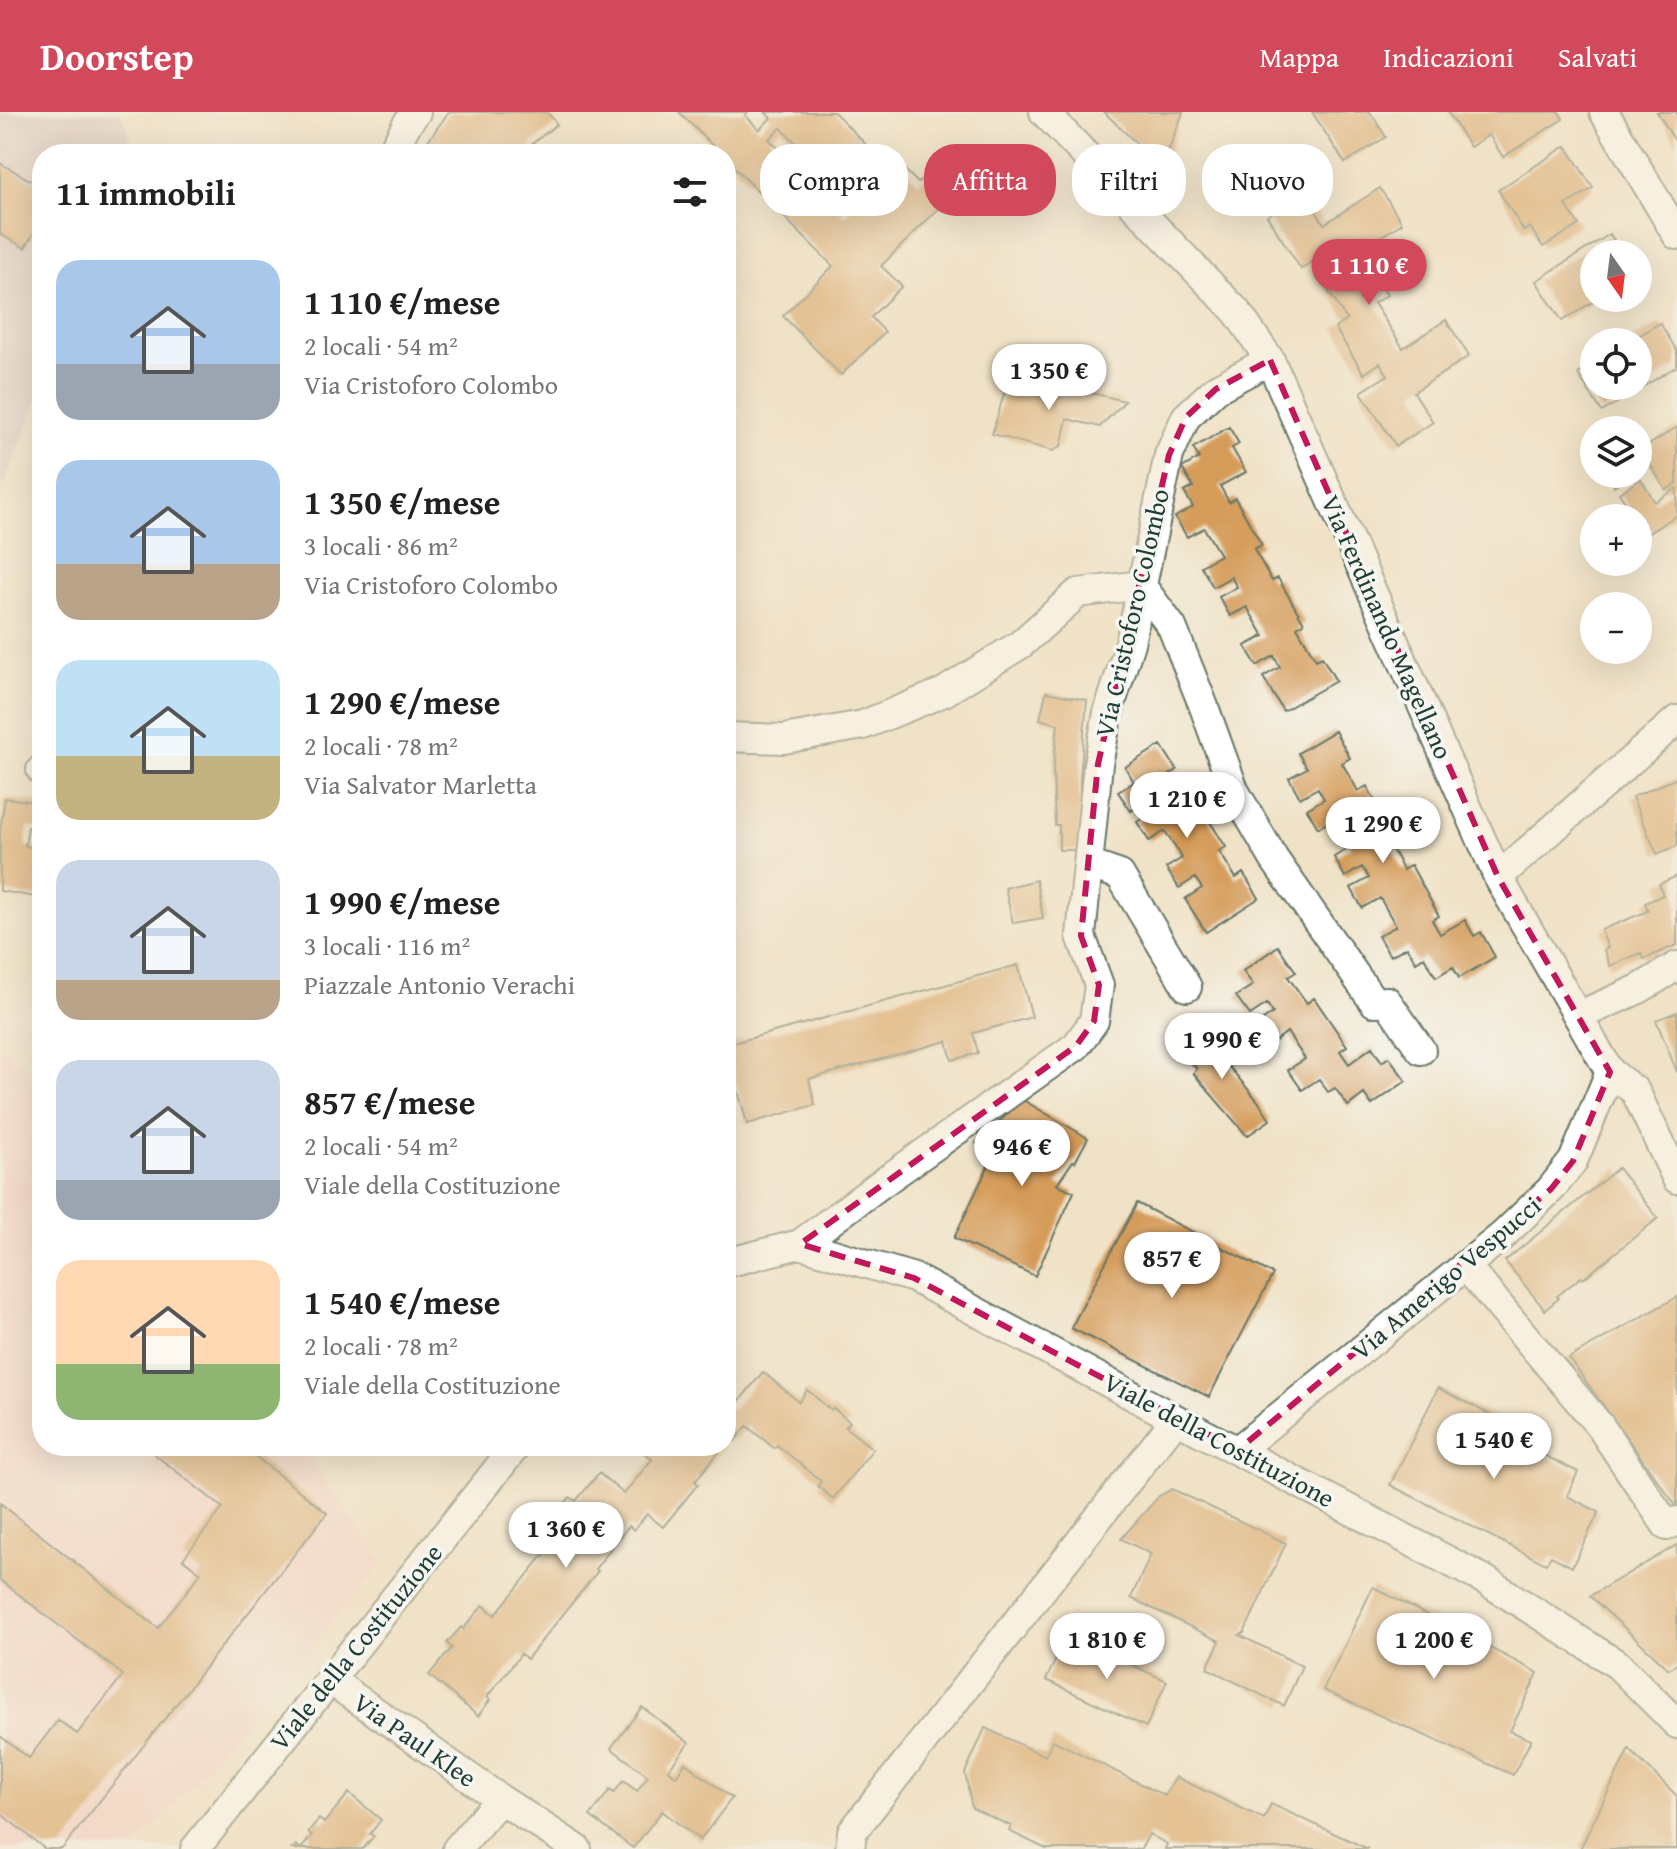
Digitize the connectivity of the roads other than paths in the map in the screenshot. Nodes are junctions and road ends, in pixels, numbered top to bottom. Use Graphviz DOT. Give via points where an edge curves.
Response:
graph roads {
  1 [pos="416,112"];
  2 [pos="1044,112"];
  3 [pos="1604,112"];
  4 [pos="396,144"];
  5 [pos="1677,235"];
  6 [pos="1270,360"];
  7 [pos="1141,585"];
  8 [pos="1677,720"];
  9 [pos="736,737"];
  10 [pos="1088,864"];
  11 [pos="1498,877"];
  12 [pos="1677,966"];
  13 [pos="1187,987"];
  14 [pos="1578,1016"];
  15 [pos="1421,1050"];
  16 [pos="1610,1072"];
  17 [pos="1677,1179"];
  18 [pos="800,1244"];
  19 [pos="736,1260"];
  20 [pos="1465,1265"];
  21 [pos="1176,1419"];
  22 [pos="1238,1450"];
  23 [pos="508,1456"];
  24 [pos="1677,1521"];
  25 [pos="330,1680"];
  26 [pos="1677,1724"];
  27 [pos="500,1799"];
  28 [pos="195,1849"];
  29 [pos="457,1849"];
  30 [pos="577,1849"];
  31 [pos="850,1849"];
  1 -- 4 [label="street"];
  2 -- 6 [label="street, Via Ferdinando Magellano" via="1237,312"];
  3 -- 5 [label="street"];
  6 -- 7 [label="street, Via Cristoforo Colombo" via="1216,389 1186,417 1169,455"];
  6 -- 11 [label="street, Via Ferdinando Magellano"];
  7 -- 9 [label="street" via="1078,593 1021,644 944,692 863,725 784,739"];
  7 -- 10 [label="street, Via Cristoforo Colombo" via="1098,764"];
  7 -- 15 [label="street" via="1172,627 1234,790 1274,859 1374,1002 1387,1001"];
  8 -- 11 [label="street"];
  10 -- 13 [label="street" via="1120,875"];
  10 -- 18 [label="street, Via Cristoforo Colombo" via="1081,936 1099,985 1094,1021 1076,1046"];
  11 -- 14 [label="street, Via Ferdinando Magellano"];
  12 -- 14 [label="street"];
  14 -- 16 [label="street, Via Ferdinando Magellano"];
  16 -- 17 [label="street, Via Ferdinando Magellano" via="1635,1091"];
  16 -- 20 [label="street, Via Amerigo Vespucci" via="1573,1161 1551,1189"];
  18 -- 19 [label="street"];
  18 -- 21 [label="street, Viale della Costituzione" via="914,1278"];
  20 -- 22 [label="street, Via Amerigo Vespucci"];
  20 -- 24 [label="street" via="1600,1426 1667,1526"];
  21 -- 22 [label="street, Viale della Costituzione"];
  21 -- 31 [label="street" via="852,1832"];
  22 -- 26 [label="street, Viale della Costituzione" via="1485,1580 1618,1665"];
  23 -- 25 [label="street, Viale della Costituzione"];
  25 -- 27 [label="street, Via Paul Klee"];
  25 -- 28 [label="street, Viale della Costituzione"];
  27 -- 29 [label="street, Via Paul Klee"];
  27 -- 30 [label="street, Via Paul Klee"];
}
